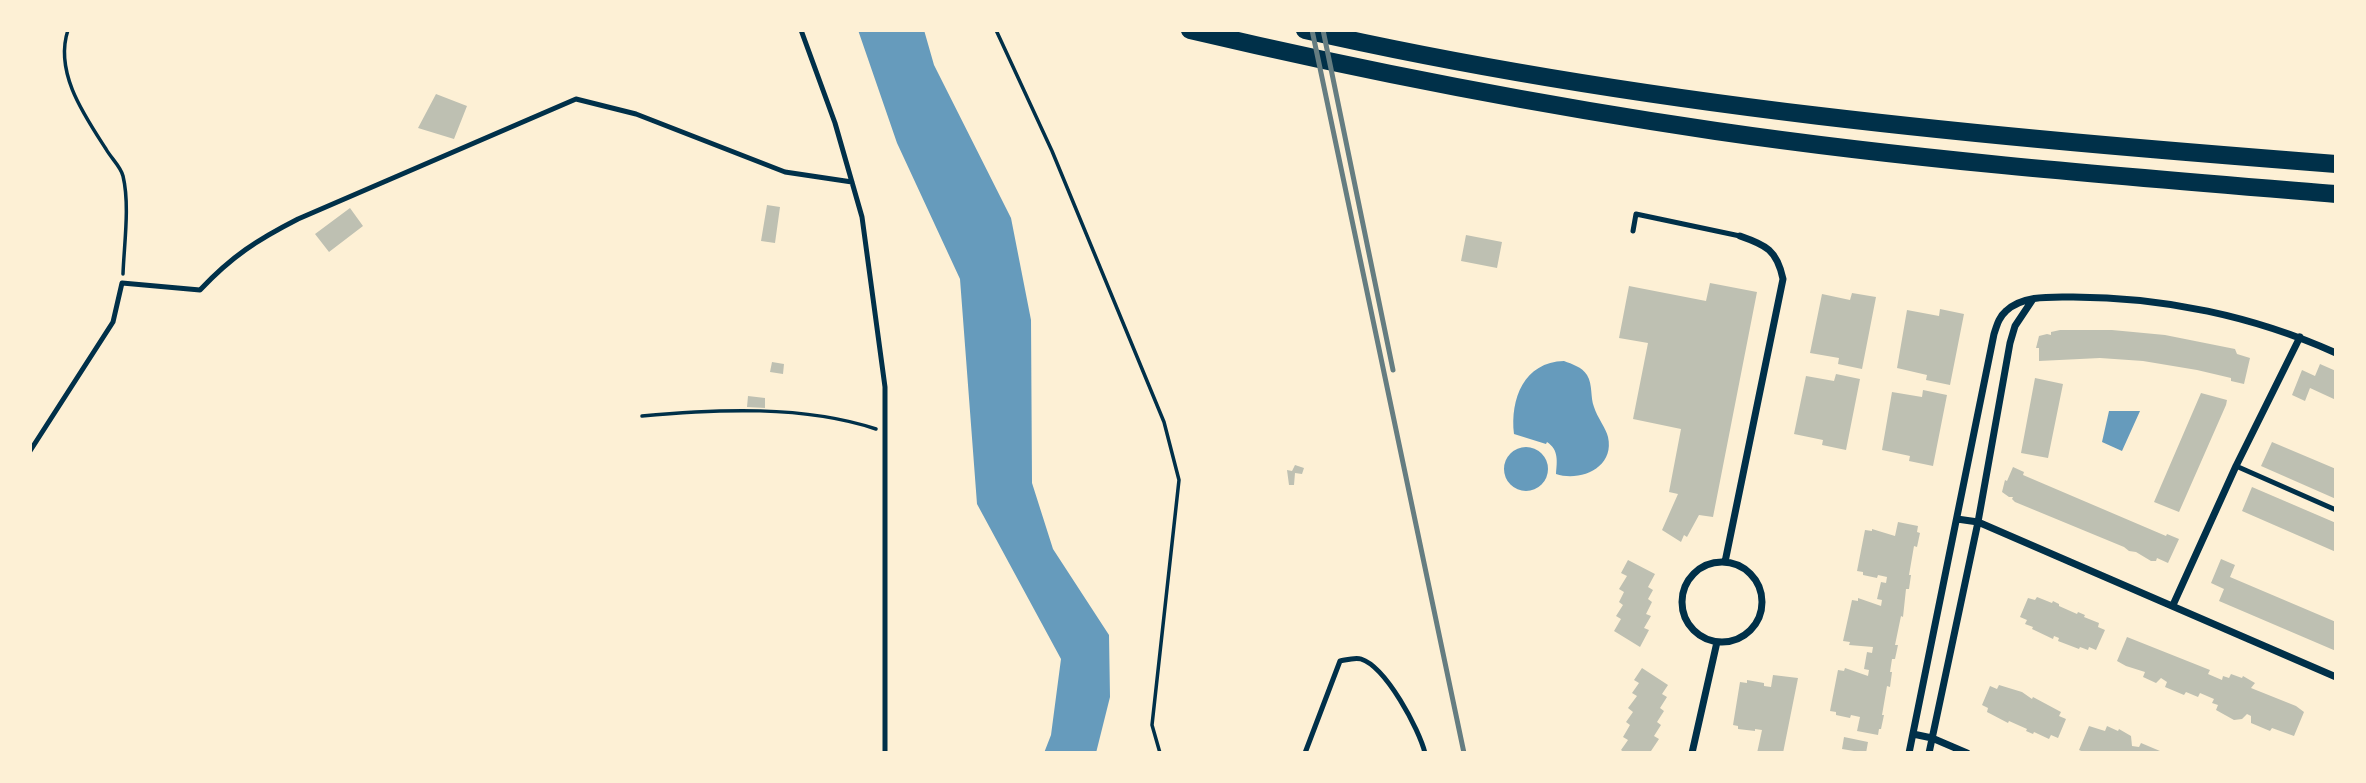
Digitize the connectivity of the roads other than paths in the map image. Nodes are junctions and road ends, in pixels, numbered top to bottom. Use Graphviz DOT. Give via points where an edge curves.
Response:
graph roads {
  1 [pos="801,30"];
  2 [pos="1190,30"];
  3 [pos="1305,30"];
  4 [pos="2336,164"];
  5 [pos="852,182"];
  6 [pos="2336,194"];
  7 [pos="1633,231"];
  8 [pos="1740,236"];
  9 [pos="2033,298"];
  10 [pos="2300,337"];
  11 [pos="2336,353"];
  12 [pos="30,451"];
  13 [pos="2236,466"];
  14 [pos="2336,510"];
  15 [pos="1957,519"];
  16 [pos="1978,522"];
  17 [pos="1725,562"];
  18 [pos="2173,605"];
  19 [pos="1717,642"];
  20 [pos="2336,677"];
  21 [pos="1913,734"];
  22 [pos="1932,738"];
  23 [pos="884,753"];
  24 [pos="1305,753"];
  25 [pos="1426,753"];
  26 [pos="1692,753"];
  27 [pos="1909,753"];
  28 [pos="1929,753"];
  29 [pos="1967,753"];
  1 -- 5 [label="lane"];
  2 -- 6 [label="highway" via="1371,71 1781,140 1956,161"];
  3 -- 4 [label="highway" via="1589,85 1890,125"];
  5 -- 12 [label="lane" via="785,172 636,114 576,99 298,219 255,241 200,290 122,283 113,322"];
  5 -- 23 [label="lane" via="862,217 885,387"];
  7 -- 8 [label="lane" via="1636,214"];
  8 -- 17 [label="street" via="1773,252 1783,279"];
  9 -- 10 [label="street" via="2089,297 2176,305"];
  9 -- 15 [label="street" via="2007,310 1994,334"];
  9 -- 16 [label="street" via="2010,343"];
  10 -- 11 [label="street"];
  10 -- 13 [label="street"];
  13 -- 14 [label="lane"];
  13 -- 18 [label="street"];
  15 -- 16 [label="street"];
  15 -- 21 [label="street"];
  16 -- 18 [label="street"];
  16 -- 22 [label="street"];
  17 -- 19 [label="street" via="1699,569 1683,592 1685,618 1693,630"];
  17 -- 19 [label="street" via="1737,564 1757,581 1762,606 1752,629 1742,637"];
  18 -- 20 [label="street"];
  19 -- 26 [label="street"];
  21 -- 22 [label="street"];
  21 -- 27 [label="street"];
  22 -- 28 [label="street"];
  22 -- 29 [label="street"];
  24 -- 25 [label="lane" via="1340,661 1359,658 1375,666 1394,691"];
}
